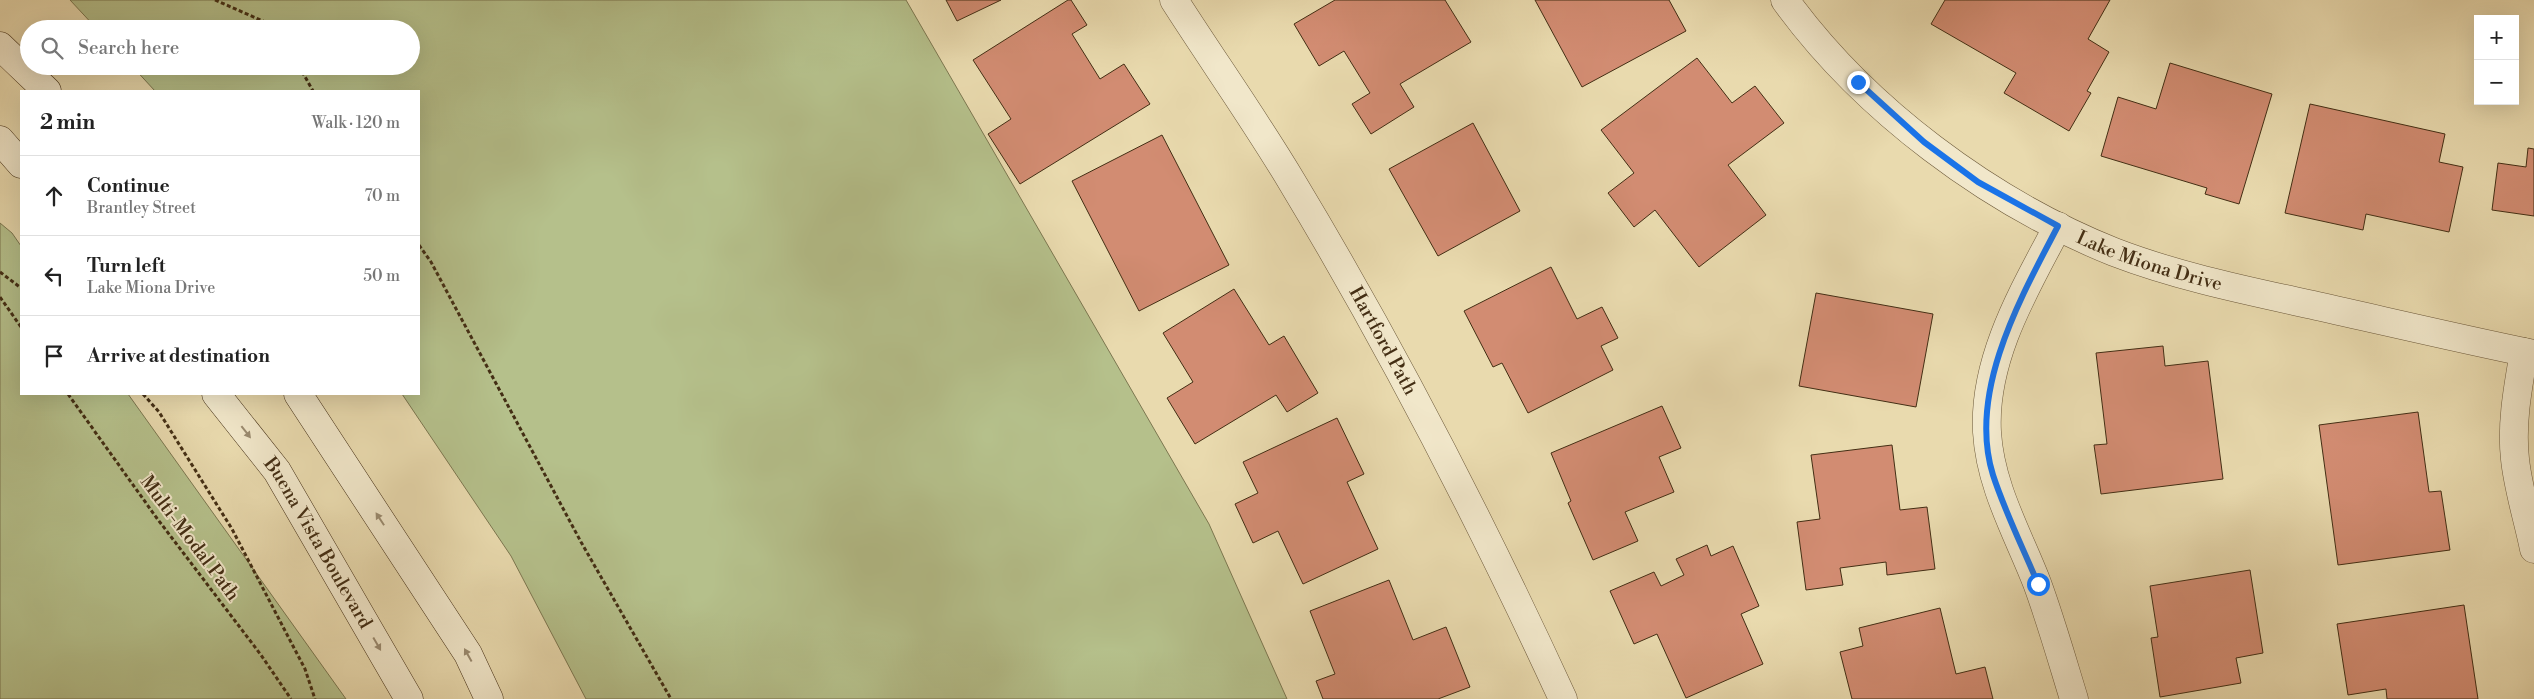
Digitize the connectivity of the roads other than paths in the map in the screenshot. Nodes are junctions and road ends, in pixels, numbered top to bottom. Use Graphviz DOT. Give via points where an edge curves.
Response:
graph roads {
  1 [pos="1174,0"];
  2 [pos="1785,0"];
  3 [pos="0,46"];
  4 [pos="20,65"];
  5 [pos="30,75"];
  6 [pos="46,90"];
  7 [pos="0,140"];
  8 [pos="20,163"];
  9 [pos="2058,226"];
  10 [pos="2529,353"];
  11 [pos="217,395"];
  12 [pos="299,395"];
  13 [pos="2534,549"];
  14 [pos="409,699"];
  15 [pos="489,699"];
  16 [pos="1563,699"];
  17 [pos="2074,699"];
  1 -- 16 [label="street, Hartford Path" via="1292,182 1387,349 1470,508"];
  2 -- 9 [label="street, Lake Miona Drive" via="1808,31 1924,142 1978,182"];
  3 -- 4 [label="street"];
  5 -- 6 [label="street"];
  7 -- 8 [label="street"];
  9 -- 10 [label="street, Lake Miona Drive" via="2115,252 2190,277"];
  9 -- 17 [label="street" via="2007,329 1990,393 1987,431 1993,473 2038,584"];
  10 -- 13 [label="street" via="2515,404 2513,435 2515,461"];
  11 -- 14 [label="street, Buena Vista Boulevard, one-way" via="277,471"];
  15 -- 12 [label="street, one-way" via="468,654"];
}
